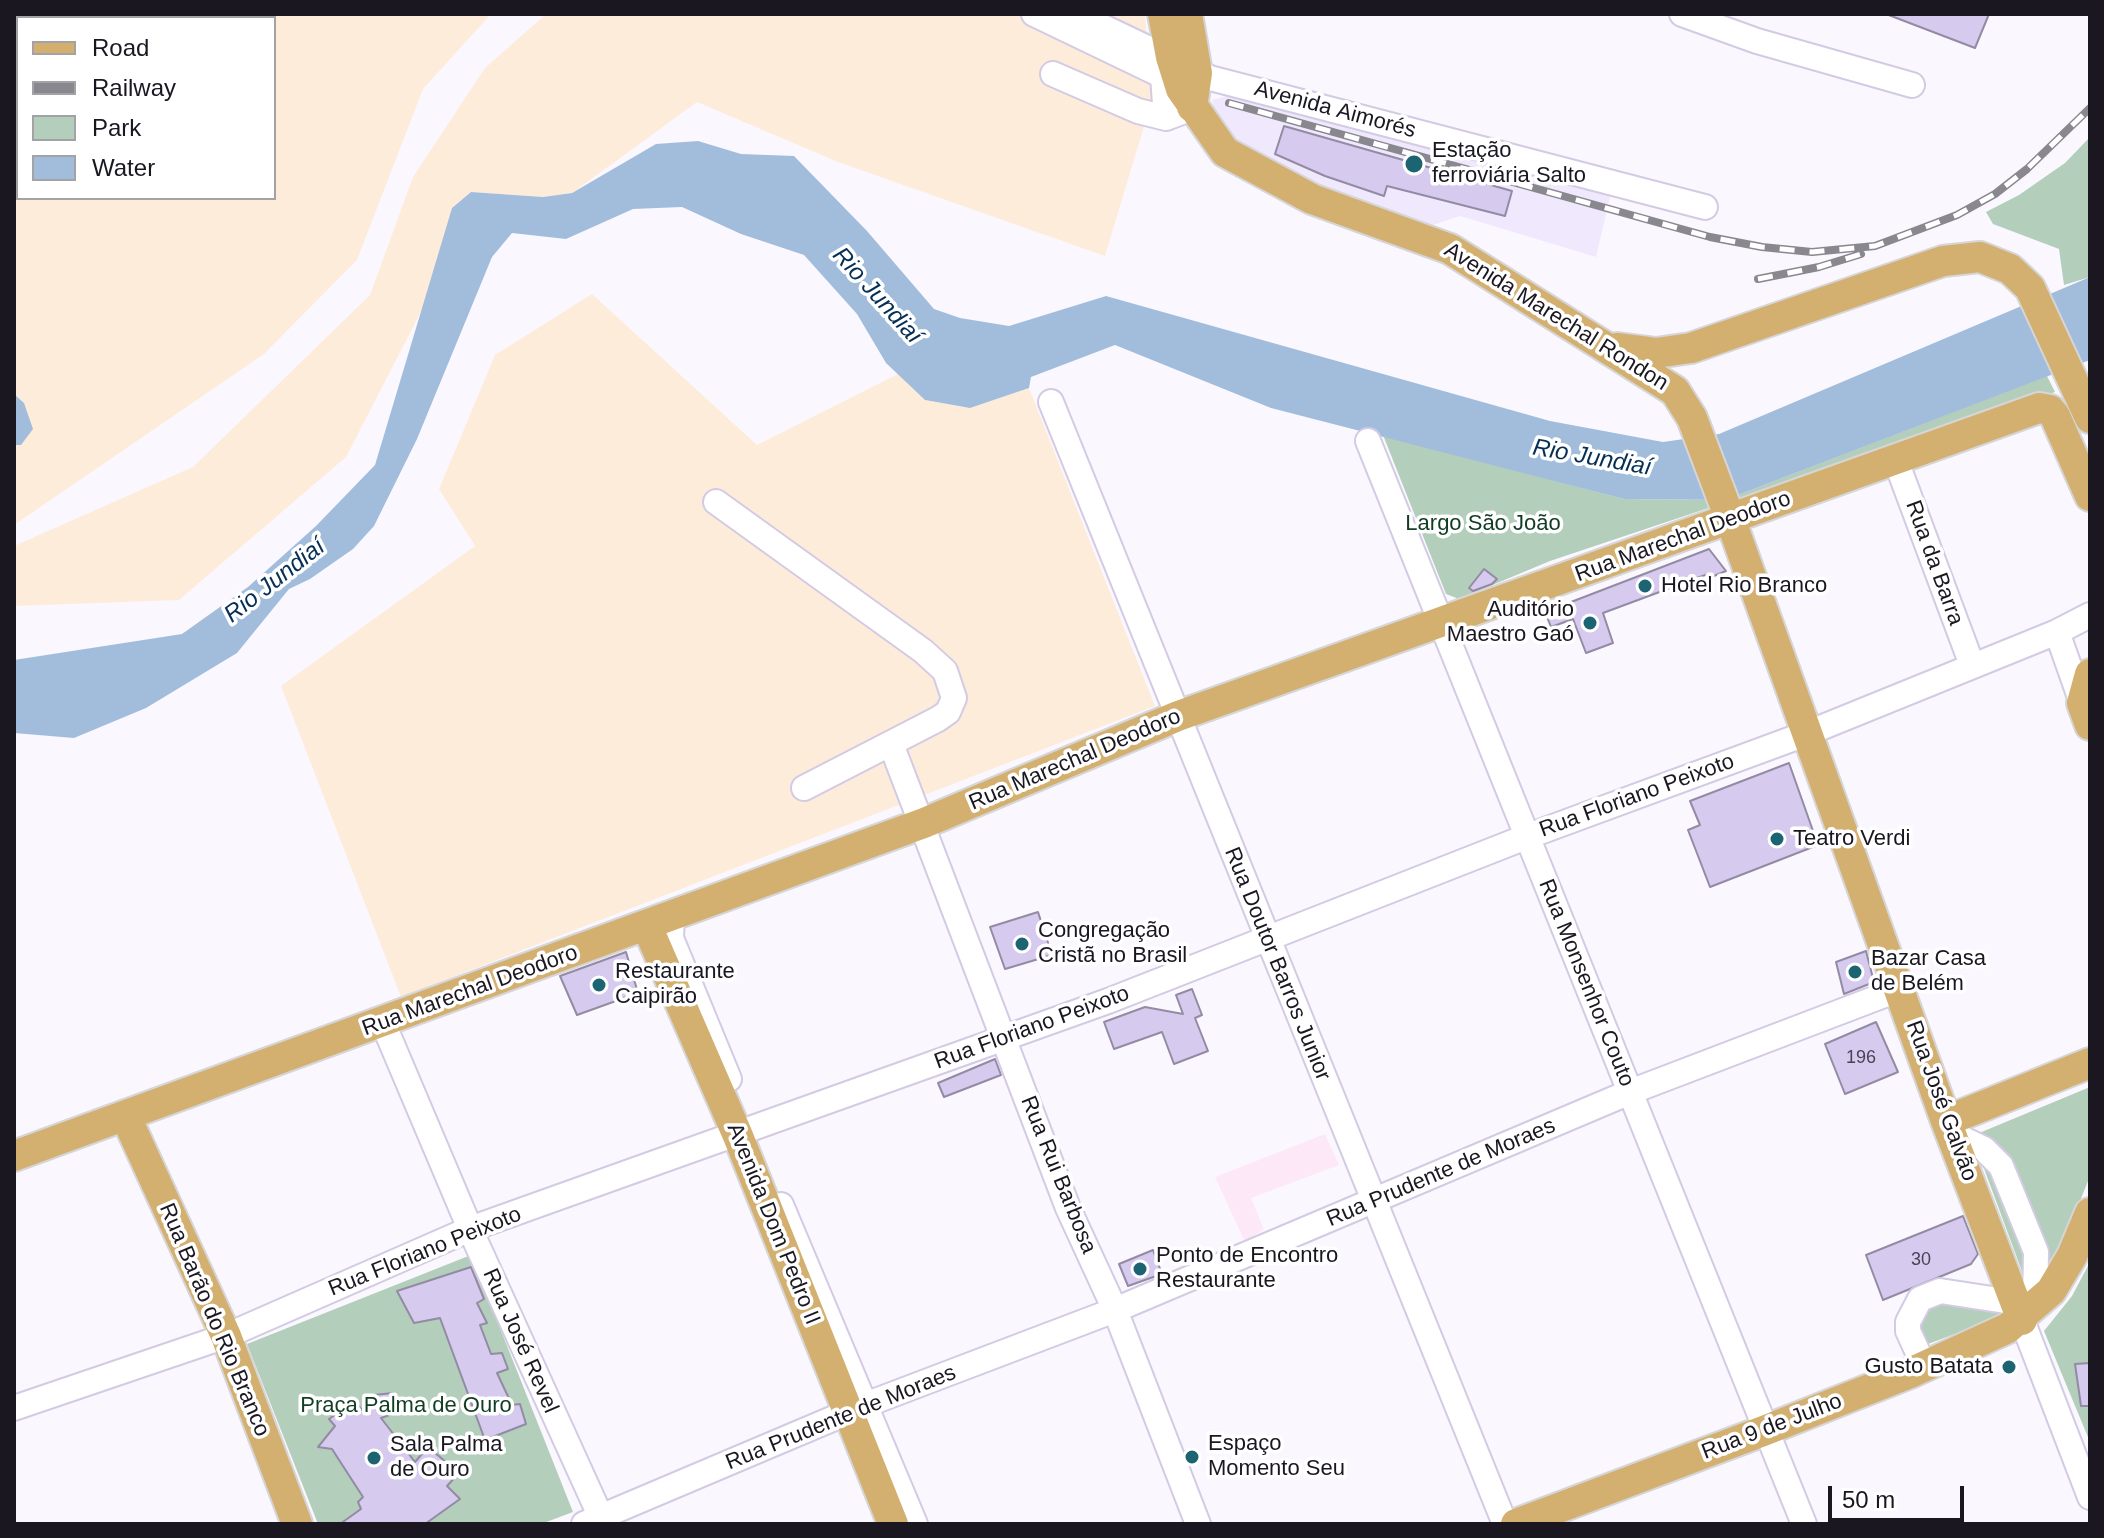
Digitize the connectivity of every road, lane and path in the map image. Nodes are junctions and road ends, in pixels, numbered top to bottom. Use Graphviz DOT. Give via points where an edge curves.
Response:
graph roads {
  1 [pos="1034,14"];
  2 [pos="1076,14"];
  3 [pos="1163,14"];
  4 [pos="1187,14"];
  5 [pos="1682,14"];
  6 [pos="1171,57"];
  7 [pos="1197,73"];
  8 [pos="1053,74"];
  9 [pos="1912,85"];
  10 [pos="1179,113"];
  11 [pos="1705,207"];
  12 [pos="1607,346"];
  13 [pos="1691,348"];
  14 [pos="1675,391"];
  15 [pos="1051,402"];
  16 [pos="2090,418"];
  17 [pos="1368,441"];
  18 [pos="1896,461"];
  19 [pos="2090,496"];
  20 [pos="716,502"];
  21 [pos="1729,514"];
  22 [pos="2090,615"];
  23 [pos="1442,623"];
  24 [pos="2057,632"];
  25 [pos="1972,665"];
  26 [pos="2090,674"];
  27 [pos="2086,714"];
  28 [pos="1178,716"];
  29 [pos="1808,733"];
  30 [pos="891,744"];
  31 [pos="804,788"];
  32 [pos="924,823"];
  33 [pos="1526,837"];
  34 [pos="660,922"];
  35 [pos="1266,938"];
  36 [pos="1900,989"];
  37 [pos="383,1023"];
  38 [pos="1003,1038"];
  39 [pos="2089,1065"];
  40 [pos="1630,1092"];
  41 [pos="126,1117"];
  42 [pos="1949,1127"];
  43 [pos="744,1133"];
  44 [pos="14,1156"];
  45 [pos="1374,1202"];
  46 [pos="2090,1213"];
  47 [pos="470,1229"];
  48 [pos="2023,1309"];
  49 [pos="1115,1310"];
  50 [pos="226,1336"];
  51 [pos="1924,1366"];
  52 [pos="14,1408"];
  53 [pos="857,1409"];
  54 [pos="1766,1430"];
  55 [pos="2090,1497"];
  56 [pos="596,1522"];
  57 [pos="297,1524"];
  58 [pos="893,1524"];
  59 [pos="915,1524"];
  60 [pos="1198,1524"];
  61 [pos="1505,1524"];
  62 [pos="1516,1524"];
  63 [pos="1804,1524"];
  1 -- 10 [label="street" via="1163,76"];
  2 -- 6 [label="street, Avenida Aimorés"];
  3 -- 6 [label="main road, Avenida Marechal Rondon"];
  4 -- 7 [label="main road"];
  5 -- 9 [label="street"];
  6 -- 7 [label="street, Avenida Aimorés"];
  6 -- 10 [label="main road, Avenida Marechal Rondon"];
  7 -- 10 [label="main road"];
  7 -- 11 [label="street, Avenida Aimorés"];
  8 -- 10 [label="street" via="1138,111"];
  10 -- 12 [label="main road, Avenida Marechal Rondon" via="1252,168 1312,199 1450,249"];
  12 -- 13 [label="main road" via="1656,353"];
  12 -- 14 [label="main road, Avenida Marechal Rondon"];
  13 -- 14 [label="main road"];
  13 -- 16 [label="main road" via="1961,257 1980,257 1998,262 2030,288"];
  14 -- 21 [label="main road, Avenida Marechal Rondon" via="1692,418"];
  15 -- 28 [label="street, Rua Doutor Barros Junior"];
  17 -- 23 [label="street, Rua Monsenhor Couto"];
  18 -- 19 [label="main road, Rua Marechal Deodoro" via="2039,408 2050,410 2059,423"];
  18 -- 21 [label="main road, Rua Marechal Deodoro"];
  18 -- 25 [label="street, Rua da Barra"];
  20 -- 30 [label="street" via="945,671 954,698 948,712"];
  21 -- 23 [label="main road, Rua Marechal Deodoro"];
  21 -- 29 [label="main road, Rua José Galvão"];
  22 -- 24 [label="street, Rua Floriano Peixoto"];
  23 -- 28 [label="main road, Rua Marechal Deodoro"];
  23 -- 33 [label="street, Rua Monsenhor Couto"];
  24 -- 25 [label="street, Rua Floriano Peixoto"];
  24 -- 27 [label="street"];
  25 -- 29 [label="street, Rua Floriano Peixoto"];
  26 -- 27 [label="main road"];
  28 -- 32 [label="main road, Rua Marechal Deodoro"];
  28 -- 35 [label="street, Rua Doutor Barros Junior"];
  29 -- 33 [label="street, Rua Floriano Peixoto"];
  29 -- 36 [label="main road, Rua José Galvão"];
  30 -- 31 [label="street"];
  30 -- 32 [label="street, Rua Rui Barbosa"];
  32 -- 34 [label="main road, Rua Marechal Deodoro"];
  32 -- 38 [label="street, Rua Rui Barbosa"];
  33 -- 35 [label="street, Rua Floriano Peixoto"];
  33 -- 40 [label="street, Rua Monsenhor Couto"];
  34 -- 37 [label="main road, Rua Marechal Deodoro"];
  34 -- 43 [label="main road, Avenida Dom Pedro II"];
  35 -- 38 [label="street, Rua Floriano Peixoto"];
  35 -- 45 [label="street, Rua Doutor Barros Junior"];
  36 -- 40 [label="street, Rua Prudente de Moraes"];
  36 -- 42 [label="main road, Rua José Galvão"];
  37 -- 41 [label="main road, Rua Marechal Deodoro"];
  37 -- 47 [label="street, Rua José Revel"];
  38 -- 43 [label="street, Rua Floriano Peixoto"];
  38 -- 49 [label="street, Rua Rui Barbosa" via="1068,1208"];
  39 -- 42 [label="main road"];
  40 -- 45 [label="street, Rua Prudente de Moraes"];
  40 -- 54 [label="street, Rua Monsenhor Couto"];
  41 -- 44 [label="main road, Rua Marechal Deodoro"];
  41 -- 50 [label="main road, Rua Barão do Rio Branco"];
  42 -- 48 [label="main road, Rua José Galvão"];
  43 -- 47 [label="street, Rua Floriano Peixoto"];
  43 -- 53 [label="main road, Avenida Dom Pedro II"];
  45 -- 49 [label="street, Rua Prudente de Moraes"];
  45 -- 61 [label="street, Rua Doutor Barros Junior"];
  46 -- 48 [label="main road" via="2051,1291"];
  47 -- 50 [label="street, Rua Floriano Peixoto"];
  47 -- 56 [label="street, Rua José Revel"];
  48 -- 51 [label="main road, Rua 9 de Julho"];
  48 -- 51 [label="street" via="1940,1291 1920,1299 1908,1331"];
  48 -- 55 [label="street"];
  49 -- 53 [label="street, Rua Prudente de Moraes"];
  49 -- 60 [label="street, Rua Rui Barbosa"];
  50 -- 52 [label="street, Rua Floriano Peixoto"];
  50 -- 57 [label="main road, Rua Barão do Rio Branco"];
  51 -- 54 [label="main road, Rua 9 de Julho"];
  53 -- 56 [label="street, Rua Prudente de Moraes"];
  53 -- 58 [label="main road, Avenida Dom Pedro II"];
  53 -- 59 [label="street"];
  54 -- 62 [label="main road, Rua 9 de Julho"];
  54 -- 63 [label="street, Rua Monsenhor Couto"];
}
